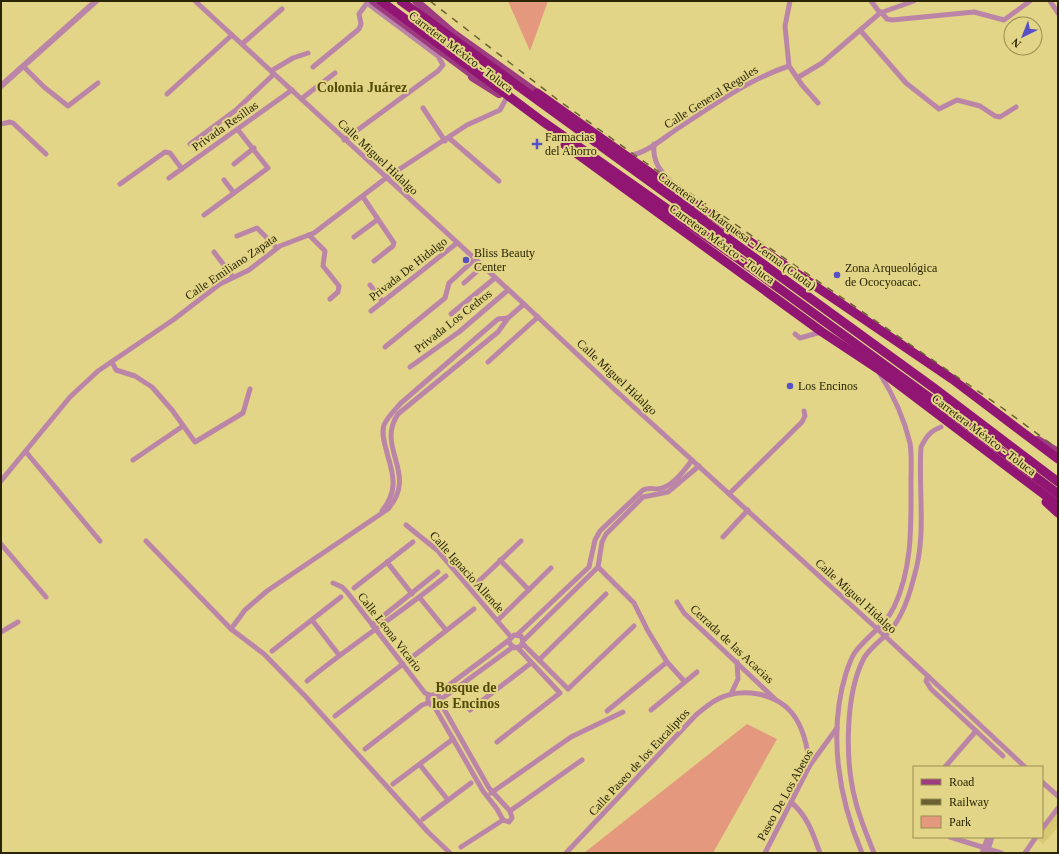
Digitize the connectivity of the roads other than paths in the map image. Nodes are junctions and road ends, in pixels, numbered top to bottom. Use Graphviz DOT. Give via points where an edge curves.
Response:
graph roads {
  1 [pos="96,1"];
  2 [pos="195,1"];
  3 [pos="381,1"];
  4 [pos="401,1"];
  5 [pos="416,1"];
  6 [pos="790,1"];
  7 [pos="871,1"];
  8 [pos="914,1"];
  9 [pos="1030,1"];
  10 [pos="1050,1"];
  11 [pos="369,2"];
  12 [pos="282,9"];
  13 [pos="437,13"];
  14 [pos="880,13"];
  15 [pos="1058,13"];
  16 [pos="860,30"];
  17 [pos="232,35"];
  18 [pos="417,36"];
  19 [pos="242,44"];
  20 [pos="308,53"];
  21 [pos="24,66"];
  22 [pos="788,66"];
  23 [pos="312,67"];
  24 [pos="273,72"];
  25 [pos="335,73"];
  26 [pos="797,78"];
  27 [pos="98,83"];
  28 [pos="1,86"];
  29 [pos="292,90"];
  30 [pos="537,93"];
  31 [pos="167,94"];
  32 [pos="502,97"];
  33 [pos="301,99"];
  34 [pos="818,103"];
  35 [pos="1016,107"];
  36 [pos="423,108"];
  37 [pos="1,124"];
  38 [pos="238,130"];
  39 [pos="344,140"];
  40 [pos="447,140"];
  41 [pos="190,144"];
  42 [pos="654,144"];
  43 [pos="254,148"];
  44 [pos="46,154"];
  45 [pos="626,156"];
  46 [pos="234,164"];
  47 [pos="182,169"];
  48 [pos="169,178"];
  49 [pos="386,178"];
  50 [pos="224,180"];
  51 [pos="499,181"];
  52 [pos="120,184"];
  53 [pos="234,193"];
  54 [pos="362,197"];
  55 [pos="686,198"];
  56 [pos="204,215"];
  57 [pos="377,220"];
  58 [pos="309,235"];
  59 [pos="237,236"];
  60 [pos="354,237"];
  61 [pos="457,243"];
  62 [pos="277,248"];
  63 [pos="214,252"];
  64 [pos="475,259"];
  65 [pos="374,261"];
  66 [pos="483,266"];
  67 [pos="233,277"];
  68 [pos="495,278"];
  69 [pos="464,283"];
  70 [pos="370,285"];
  71 [pos="508,290"];
  72 [pos="330,299"];
  73 [pos="383,302"];
  74 [pos="524,304"];
  75 [pos="371,311"];
  76 [pos="451,314"];
  77 [pos="538,317"];
  78 [pos="508,318"];
  79 [pos="822,332"];
  80 [pos="794,334"];
  81 [pos="386,347"];
  82 [pos="112,362"];
  83 [pos="488,362"];
  84 [pos="410,367"];
  85 [pos="878,370"];
  86 [pos="934,388"];
  87 [pos="250,389"];
  88 [pos="804,411"];
  89 [pos="183,426"];
  90 [pos="941,427"];
  91 [pos="957,429"];
  92 [pos="1023,432"];
  93 [pos="390,436"];
  94 [pos="26,452"];
  95 [pos="1058,452"];
  96 [pos="387,453"];
  97 [pos="1058,459"];
  98 [pos="133,460"];
  99 [pos="692,460"];
  100 [pos="699,466"];
  101 [pos="685,469"];
  102 [pos="690,474"];
  103 [pos="1058,474"];
  104 [pos="1,481"];
  105 [pos="671,482"];
  106 [pos="1058,482"];
  107 [pos="675,487"];
  108 [pos="1039,491"];
  109 [pos="729,494"];
  110 [pos="1058,494"];
  111 [pos="1058,505"];
  112 [pos="748,510"];
  113 [pos="1058,513"];
  114 [pos="379,515"];
  115 [pos="406,525"];
  116 [pos="723,537"];
  117 [pos="146,541"];
  118 [pos="521,541"];
  119 [pos="100,542"];
  120 [pos="413,542"];
  121 [pos="1,544"];
  122 [pos="593,548"];
  123 [pos="600,549"];
  124 [pos="500,560"];
  125 [pos="387,562"];
  126 [pos="598,567"];
  127 [pos="551,568"];
  128 [pos="438,572"];
  129 [pos="446,576"];
  130 [pos="478,582"];
  131 [pos="333,583"];
  132 [pos="354,588"];
  133 [pos="529,590"];
  134 [pos="412,594"];
  135 [pos="606,594"];
  136 [pos="46,597"];
  137 [pos="341,598"];
  138 [pos="420,598"];
  139 [pos="677,602"];
  140 [pos="474,609"];
  141 [pos="312,620"];
  142 [pos="498,620"];
  143 [pos="18,622"];
  144 [pos="372,625"];
  145 [pos="634,626"];
  146 [pos="878,629"];
  147 [pos="231,630"];
  148 [pos="376,630"];
  149 [pos="446,630"];
  150 [pos="1,632"];
  151 [pos="518,634"];
  152 [pos="885,636"];
  153 [pos="510,638"];
  154 [pos="523,642"];
  155 [pos="515,647"];
  156 [pos="856,650"];
  157 [pos="272,651"];
  158 [pos="339,655"];
  159 [pos="866,656"];
  160 [pos="411,658"];
  161 [pos="538,660"];
  162 [pos="667,662"];
  163 [pos="737,662"];
  164 [pos="532,663"];
  165 [pos="403,664"];
  166 [pos="696,672"];
  167 [pos="928,676"];
  168 [pos="307,681"];
  169 [pos="684,682"];
  170 [pos="437,694"];
  171 [pos="731,694"];
  172 [pos="430,695"];
  173 [pos="776,699"];
  174 [pos="440,701"];
  175 [pos="428,703"];
  176 [pos="434,706"];
  177 [pos="470,710"];
  178 [pos="651,710"];
  179 [pos="607,711"];
  180 [pos="623,712"];
  181 [pos="335,716"];
  182 [pos="837,728"];
  183 [pos="976,732"];
  184 [pos="453,739"];
  185 [pos="497,742"];
  186 [pos="464,743"];
  187 [pos="458,746"];
  188 [pos="365,749"];
  189 [pos="1003,756"];
  190 [pos="582,760"];
  191 [pos="420,764"];
  192 [pos="810,766"];
  193 [pos="946,766"];
  194 [pos="1024,766"];
  195 [pos="470,783"];
  196 [pos="1043,783"];
  197 [pos="393,784"];
  198 [pos="493,792"];
  199 [pos="487,796"];
  200 [pos="1058,796"];
  201 [pos="448,800"];
  202 [pos="792,803"];
  203 [pos="1058,808"];
  204 [pos="510,811"];
  205 [pos="423,818"];
  206 [pos="503,820"];
  207 [pos="1043,828"];
  208 [pos="952,838"];
  209 [pos="988,838"];
  210 [pos="992,838"];
  211 [pos="1035,838"];
  212 [pos="461,847"];
  213 [pos="985,851"];
  214 [pos="450,853"];
  215 [pos="566,853"];
  216 [pos="765,853"];
  217 [pos="820,853"];
  218 [pos="862,853"];
  219 [pos="874,853"];
  220 [pos="1001,853"];
  221 [pos="1025,853"];
  1 -- 21 [label="street"];
  2 -- 17 [label="street, Calle Miguel Hidalgo"];
  3 -- 110 [label="highway, Carretera La Marquesa - Lerma (Cuota)" via="542,121 694,227 963,422"];
  4 -- 86 [label="highway, Carretera La Marquesa - Lerma (Cuota)"];
  5 -- 30 [label="main road, Carretera México - Toluca" via="453,33"];
  6 -- 22 [label="street" via="785,26"];
  7 -- 14 [label="street"];
  8 -- 14 [label="street"];
  9 -- 14 [label="street" via="1004,20 969,12 892,20"];
  10 -- 15 [label="street"];
  11 -- 23 [label="street" via="359,14 359,29"];
  11 -- 32 [label="main road, Carretera México - Toluca"];
  11 -- 39 [label="street" via="438,56 443,65 438,72"];
  12 -- 19 [label="street"];
  13 -- 30 [label="main road" via="507,66"];
  14 -- 16 [label="street"];
  16 -- 26 [label="street" via="822,63"];
  16 -- 35 [label="street" via="906,83 939,109 957,100 980,106 1000,117"];
  17 -- 19 [label="street, Calle Miguel Hidalgo"];
  17 -- 31 [label="street"];
  18 -- 32 [label="main road" via="486,88"];
  19 -- 24 [label="street, Calle Miguel Hidalgo"];
  20 -- 24 [label="street" via="287,61"];
  21 -- 27 [label="street" via="44,87 68,106"];
  21 -- 28 [label="street"];
  22 -- 26 [label="street"];
  22 -- 42 [label="street, Calle General Regules" via="763,76 735,92"];
  24 -- 29 [label="street, Calle Miguel Hidalgo"];
  24 -- 41 [label="street" via="236,110"];
  25 -- 33 [label="street"];
  26 -- 34 [label="street"];
  29 -- 33 [label="street, Calle Miguel Hidalgo"];
  29 -- 38 [label="street, Privada Resillas"];
  30 -- 45 [label="highway, Carretera México - Toluca"];
  32 -- 40 [label="street, Calle Emiliano Zapata" via="500,110 467,125"];
  32 -- 79 [label="highway, Carretera México - Toluca"];
  33 -- 39 [label="street, Calle Miguel Hidalgo"];
  36 -- 40 [label="street"];
  37 -- 44 [label="street" via="14,123"];
  38 -- 43 [label="street"];
  38 -- 47 [label="street, Privada Resillas"];
  39 -- 49 [label="street, Calle Miguel Hidalgo"];
  40 -- 49 [label="street, Calle Emiliano Zapata"];
  40 -- 51 [label="street"];
  42 -- 45 [label="street, Calle General Regules" via="640,153"];
  42 -- 55 [label="street" via="653,157 657,166"];
  43 -- 46 [label="street"];
  43 -- 53 [label="street" via="268,168"];
  45 -- 55 [label="highway, Carretera México - Toluca"];
  47 -- 48 [label="street, Privada Resillas"];
  47 -- 52 [label="street" via="170,154 165,152"];
  49 -- 54 [label="street, Calle Emiliano Zapata"];
  49 -- 61 [label="street, Calle Miguel Hidalgo"];
  50 -- 53 [label="street"];
  53 -- 56 [label="street"];
  54 -- 57 [label="street"];
  54 -- 58 [label="street, Calle Emiliano Zapata"];
  55 -- 92 [label="highway, Carretera México - Toluca" via="946,375"];
  57 -- 60 [label="street"];
  57 -- 65 [label="street" via="394,244"];
  58 -- 62 [label="street, Calle Emiliano Zapata"];
  58 -- 72 [label="street" via="325,251 323,266 339,286 338,292"];
  59 -- 62 [label="street" via="257,228"];
  61 -- 64 [label="street, Calle Miguel Hidalgo"];
  61 -- 73 [label="street, Privada De Hidalgo"];
  62 -- 67 [label="street, Calle Emiliano Zapata" via="249,270"];
  63 -- 67 [label="street"];
  64 -- 66 [label="street, Calle Miguel Hidalgo"];
  64 -- 81 [label="street" via="447,285 445,298"];
  66 -- 68 [label="street, Calle Miguel Hidalgo"];
  66 -- 69 [label="street"];
  67 -- 82 [label="street, Calle Emiliano Zapata"];
  68 -- 71 [label="street, Calle Miguel Hidalgo"];
  68 -- 76 [label="street"];
  70 -- 73 [label="street"];
  71 -- 74 [label="street, Calle Miguel Hidalgo"];
  71 -- 84 [label="street, Privada Los Cedros" via="459,332"];
  73 -- 75 [label="street, Privada De Hidalgo"];
  74 -- 77 [label="street, Calle Miguel Hidalgo"];
  74 -- 78 [label="street"];
  77 -- 83 [label="street"];
  77 -- 99 [label="street, Calle Miguel Hidalgo"];
  78 -- 93 [label="street" via="498,332 398,414"];
  78 -- 96 [label="street" via="498,318 394,410 384,426"];
  79 -- 80 [label="street" via="800,338"];
  79 -- 85 [label="highway, Carretera México - Toluca"];
  82 -- 89 [label="street" via="116,370 135,376 152,387"];
  82 -- 94 [label="street, Calle Emiliano Zapata" via="82,384"];
  85 -- 91 [label="highway, Carretera México - Toluca"];
  85 -- 146 [label="street" via="901,412 906,429 910,444 912,492 911,542 906,570 894,606"];
  86 -- 103 [label="highway" via="979,416"];
  86 -- 106 [label="highway, Carretera La Marquesa - Lerma (Cuota)"];
  87 -- 89 [label="street" via="244,413 197,442"];
  88 -- 109 [label="street" via="802,422"];
  89 -- 98 [label="street"];
  90 -- 91 [label="highway"];
  90 -- 152 [label="street" via="933,430 922,447 920,558 904,605 894,626"];
  91 -- 108 [label="highway, Carretera México - Toluca"];
  92 -- 95 [label="main road"];
  92 -- 97 [label="highway, Carretera México - Toluca"];
  93 -- 96 [label="street"];
  93 -- 114 [label="street" via="400,487 395,501"];
  94 -- 104 [label="street, Calle Emiliano Zapata"];
  94 -- 119 [label="street"];
  96 -- 114 [label="street" via="394,487 392,497"];
  99 -- 100 [label="street, Calle Miguel Hidalgo"];
  99 -- 101 [label="street"];
  100 -- 102 [label="street"];
  100 -- 109 [label="street, Calle Miguel Hidalgo"];
  101 -- 102 [label="street"];
  101 -- 105 [label="street"];
  102 -- 107 [label="street"];
  105 -- 107 [label="street"];
  105 -- 122 [label="street" via="662,488 645,488 639,492 600,531"];
  107 -- 123 [label="street" via="664,494 643,497 606,534"];
  108 -- 111 [label="highway, Carretera México - Toluca"];
  108 -- 113 [label="highway" via="1047,505"];
  109 -- 112 [label="street, Calle Miguel Hidalgo"];
  112 -- 116 [label="street"];
  112 -- 146 [label="street, Calle Miguel Hidalgo"];
  114 -- 147 [label="street" via="254,601"];
  115 -- 142 [label="street, Calle Ignacio Allende" via="437,550"];
  117 -- 147 [label="street"];
  118 -- 124 [label="street"];
  120 -- 125 [label="street"];
  121 -- 136 [label="street"];
  122 -- 123 [label="street"];
  122 -- 151 [label="street" via="589,567"];
  123 -- 126 [label="street"];
  124 -- 130 [label="street"];
  124 -- 133 [label="street"];
  125 -- 132 [label="street"];
  125 -- 134 [label="street"];
  126 -- 154 [label="street"];
  126 -- 162 [label="street" via="634,603"];
  127 -- 133 [label="street"];
  128 -- 134 [label="street"];
  129 -- 138 [label="street"];
  131 -- 144 [label="street, Calle Leona Vicario" via="342,587"];
  133 -- 142 [label="street"];
  134 -- 144 [label="street"];
  135 -- 161 [label="street"];
  137 -- 141 [label="street"];
  138 -- 148 [label="street"];
  138 -- 149 [label="street"];
  139 -- 163 [label="street, Cerrada de las Acacias" via="684,613"];
  140 -- 149 [label="street"];
  141 -- 157 [label="street"];
  141 -- 158 [label="street"];
  142 -- 153 [label="street, Calle Ignacio Allende"];
  143 -- 150 [label="street"];
  144 -- 148 [label="street, Calle Leona Vicario"];
  145 -- 161 [label="street" via="567,689"];
  146 -- 152 [label="street, Calle Miguel Hidalgo"];
  146 -- 156 [label="street"];
  147 -- 214 [label="street" via="264,654"];
  148 -- 158 [label="street"];
  148 -- 165 [label="street, Calle Leona Vicario"];
  149 -- 160 [label="street"];
  151 -- 153 [label="street"];
  151 -- 154 [label="street"];
  152 -- 159 [label="street"];
  152 -- 167 [label="street, Calle Miguel Hidalgo"];
  153 -- 155 [label="street, Calle Ignacio Allende"];
  153 -- 170 [label="street"];
  154 -- 155 [label="street"];
  154 -- 161 [label="street"];
  155 -- 164 [label="street"];
  155 -- 174 [label="street"];
  156 -- 159 [label="street"];
  156 -- 182 [label="street" via="846,674"];
  158 -- 168 [label="street"];
  159 -- 219 [label="street" via="861,665 850,714 849,755 854,798"];
  162 -- 169 [label="street"];
  162 -- 179 [label="street"];
  163 -- 171 [label="street" via="738,679"];
  163 -- 173 [label="street, Cerrada de las Acacias"];
  164 -- 177 [label="street"];
  164 -- 185 [label="street" via="560,693"];
  165 -- 172 [label="street, Calle Leona Vicario" via="425,693"];
  165 -- 181 [label="street"];
  166 -- 169 [label="street"];
  167 -- 183 [label="street" via="926,681 931,689"];
  167 -- 194 [label="street, Calle Miguel Hidalgo"];
  169 -- 178 [label="street"];
  170 -- 172 [label="street"];
  170 -- 174 [label="street"];
  171 -- 173 [label="street, Calle Paseo de los Eucaliptos" via="757,694"];
  171 -- 215 [label="street, Calle Paseo de los Eucaliptos" via="708,704 696,715"];
  172 -- 175 [label="street"];
  173 -- 192 [label="street, Calle Paseo de los Eucaliptos" via="798,721 807,743"];
  174 -- 176 [label="street"];
  174 -- 186 [label="street"];
  175 -- 176 [label="street"];
  175 -- 188 [label="street" via="422,704"];
  176 -- 184 [label="street"];
  180 -- 198 [label="street" via="572,737"];
  182 -- 192 [label="street, Paseo De Los Abetos"];
  182 -- 218 [label="street" via="840,783"];
  183 -- 189 [label="street"];
  183 -- 193 [label="street"];
  184 -- 187 [label="street"];
  184 -- 191 [label="street"];
  186 -- 187 [label="street"];
  186 -- 198 [label="street"];
  187 -- 199 [label="street"];
  190 -- 204 [label="street"];
  191 -- 197 [label="street"];
  191 -- 201 [label="street"];
  192 -- 202 [label="street, Paseo De Los Abetos"];
  195 -- 201 [label="street"];
  196 -- 200 [label="street"];
  198 -- 199 [label="street"];
  198 -- 204 [label="street"];
  199 -- 206 [label="street"];
  201 -- 205 [label="street"];
  202 -- 216 [label="street, Paseo De Los Abetos"];
  202 -- 217 [label="street" via="808,822"];
  203 -- 207 [label="street"];
  204 -- 206 [label="street" via="511,820"];
  206 -- 212 [label="street"];
  208 -- 213 [label="street"];
  209 -- 213 [label="street"];
  210 -- 213 [label="street"];
  211 -- 221 [label="street"];
  213 -- 220 [label="street"];
}
